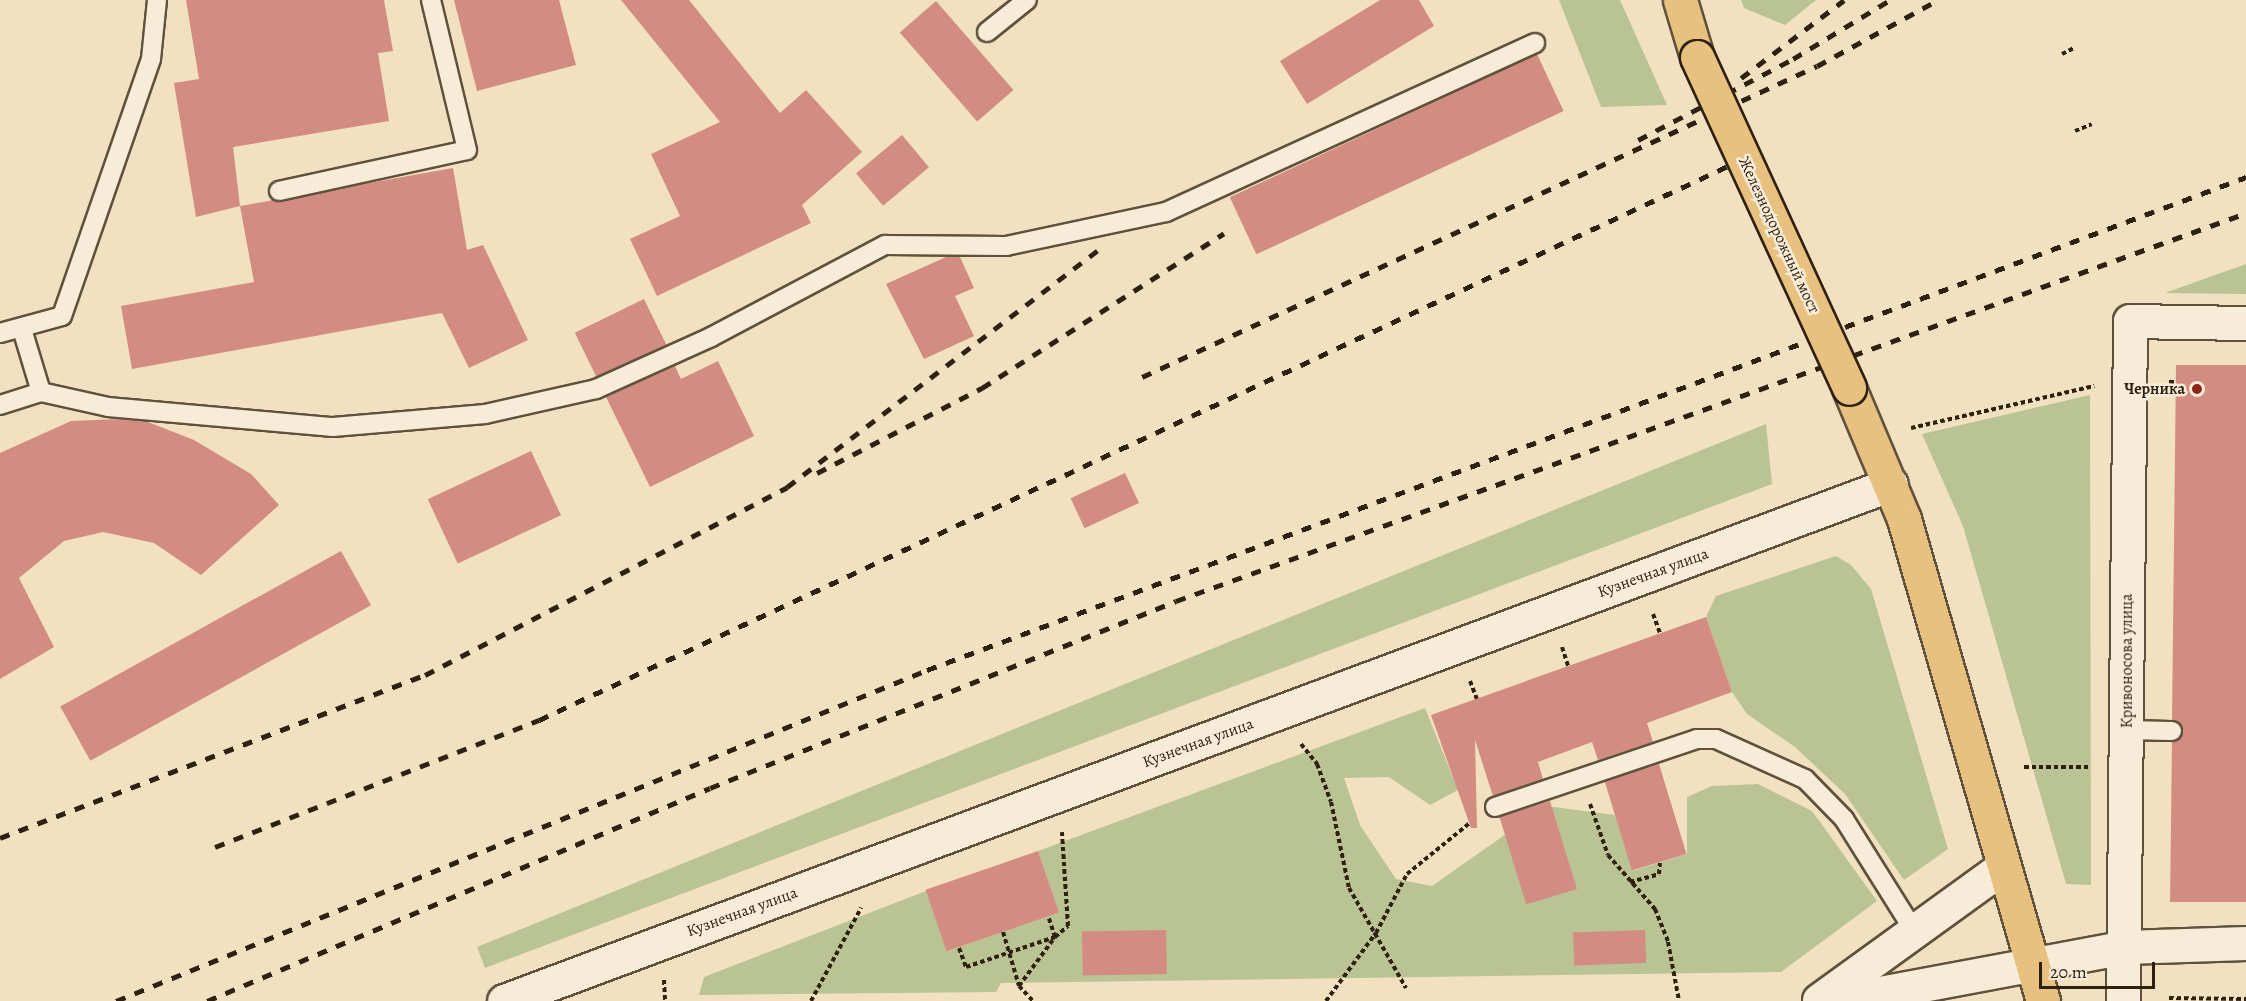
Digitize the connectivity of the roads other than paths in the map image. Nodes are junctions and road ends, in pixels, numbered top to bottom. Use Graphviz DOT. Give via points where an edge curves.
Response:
graph roads {
  1 [pos="157,0"];
  2 [pos="430,0"];
  3 [pos="1027,0"];
  4 [pos="1680,0"];
  5 [pos="987,32"];
  6 [pos="1535,42"];
  7 [pos="279,191"];
  8 [pos="2246,322"];
  9 [pos="22,329"];
  10 [pos="0,333"];
  11 [pos="41,392"];
  12 [pos="0,405"];
  13 [pos="1891,484"];
  14 [pos="2126,730"];
  15 [pos="2172,731"];
  16 [pos="1494,807"];
  17 [pos="2004,866"];
  18 [pos="1915,932"];
  19 [pos="2246,943"];
  20 [pos="2124,947"];
  21 [pos="2033,965"];
  22 [pos="1872,998"];
  23 [pos="504,1001"];
  24 [pos="1818,1001"];
  25 [pos="1837,1001"];
  26 [pos="2043,1001"];
  27 [pos="2123,1001"];
  1 -- 9 [label="lane" via="151,59 62,316"];
  2 -- 7 [label="lane" via="467,150"];
  3 -- 5 [label="lane"];
  4 -- 13 [label="main road, Железнодорожный мост, bridge" via="1697,57"];
  6 -- 11 [label="lane" via="1166,212 1006,246 885,245 711,337 596,389 485,414 333,427 108,407"];
  8 -- 14 [label="street, Кривоносова улица" via="2130,321"];
  9 -- 10 [label="lane"];
  9 -- 11 [label="lane"];
  11 -- 12 [label="lane"];
  13 -- 17 [label="main road"];
  13 -- 23 [label="street, Кузнечная улица"];
  14 -- 15 [label="lane"];
  14 -- 20 [label="street, Кривоносова улица"];
  16 -- 18 [label="lane" via="1697,739 1716,739 1805,779 1844,819"];
  17 -- 18 [label="street"];
  17 -- 21 [label="main road"];
  18 -- 24 [label="street"];
  19 -- 20 [label="street"];
  20 -- 21 [label="street"];
  20 -- 27 [label="street, Кривоносова улица"];
  21 -- 22 [label="street"];
  21 -- 26 [label="main road"];
  22 -- 25 [label="street"];
}
